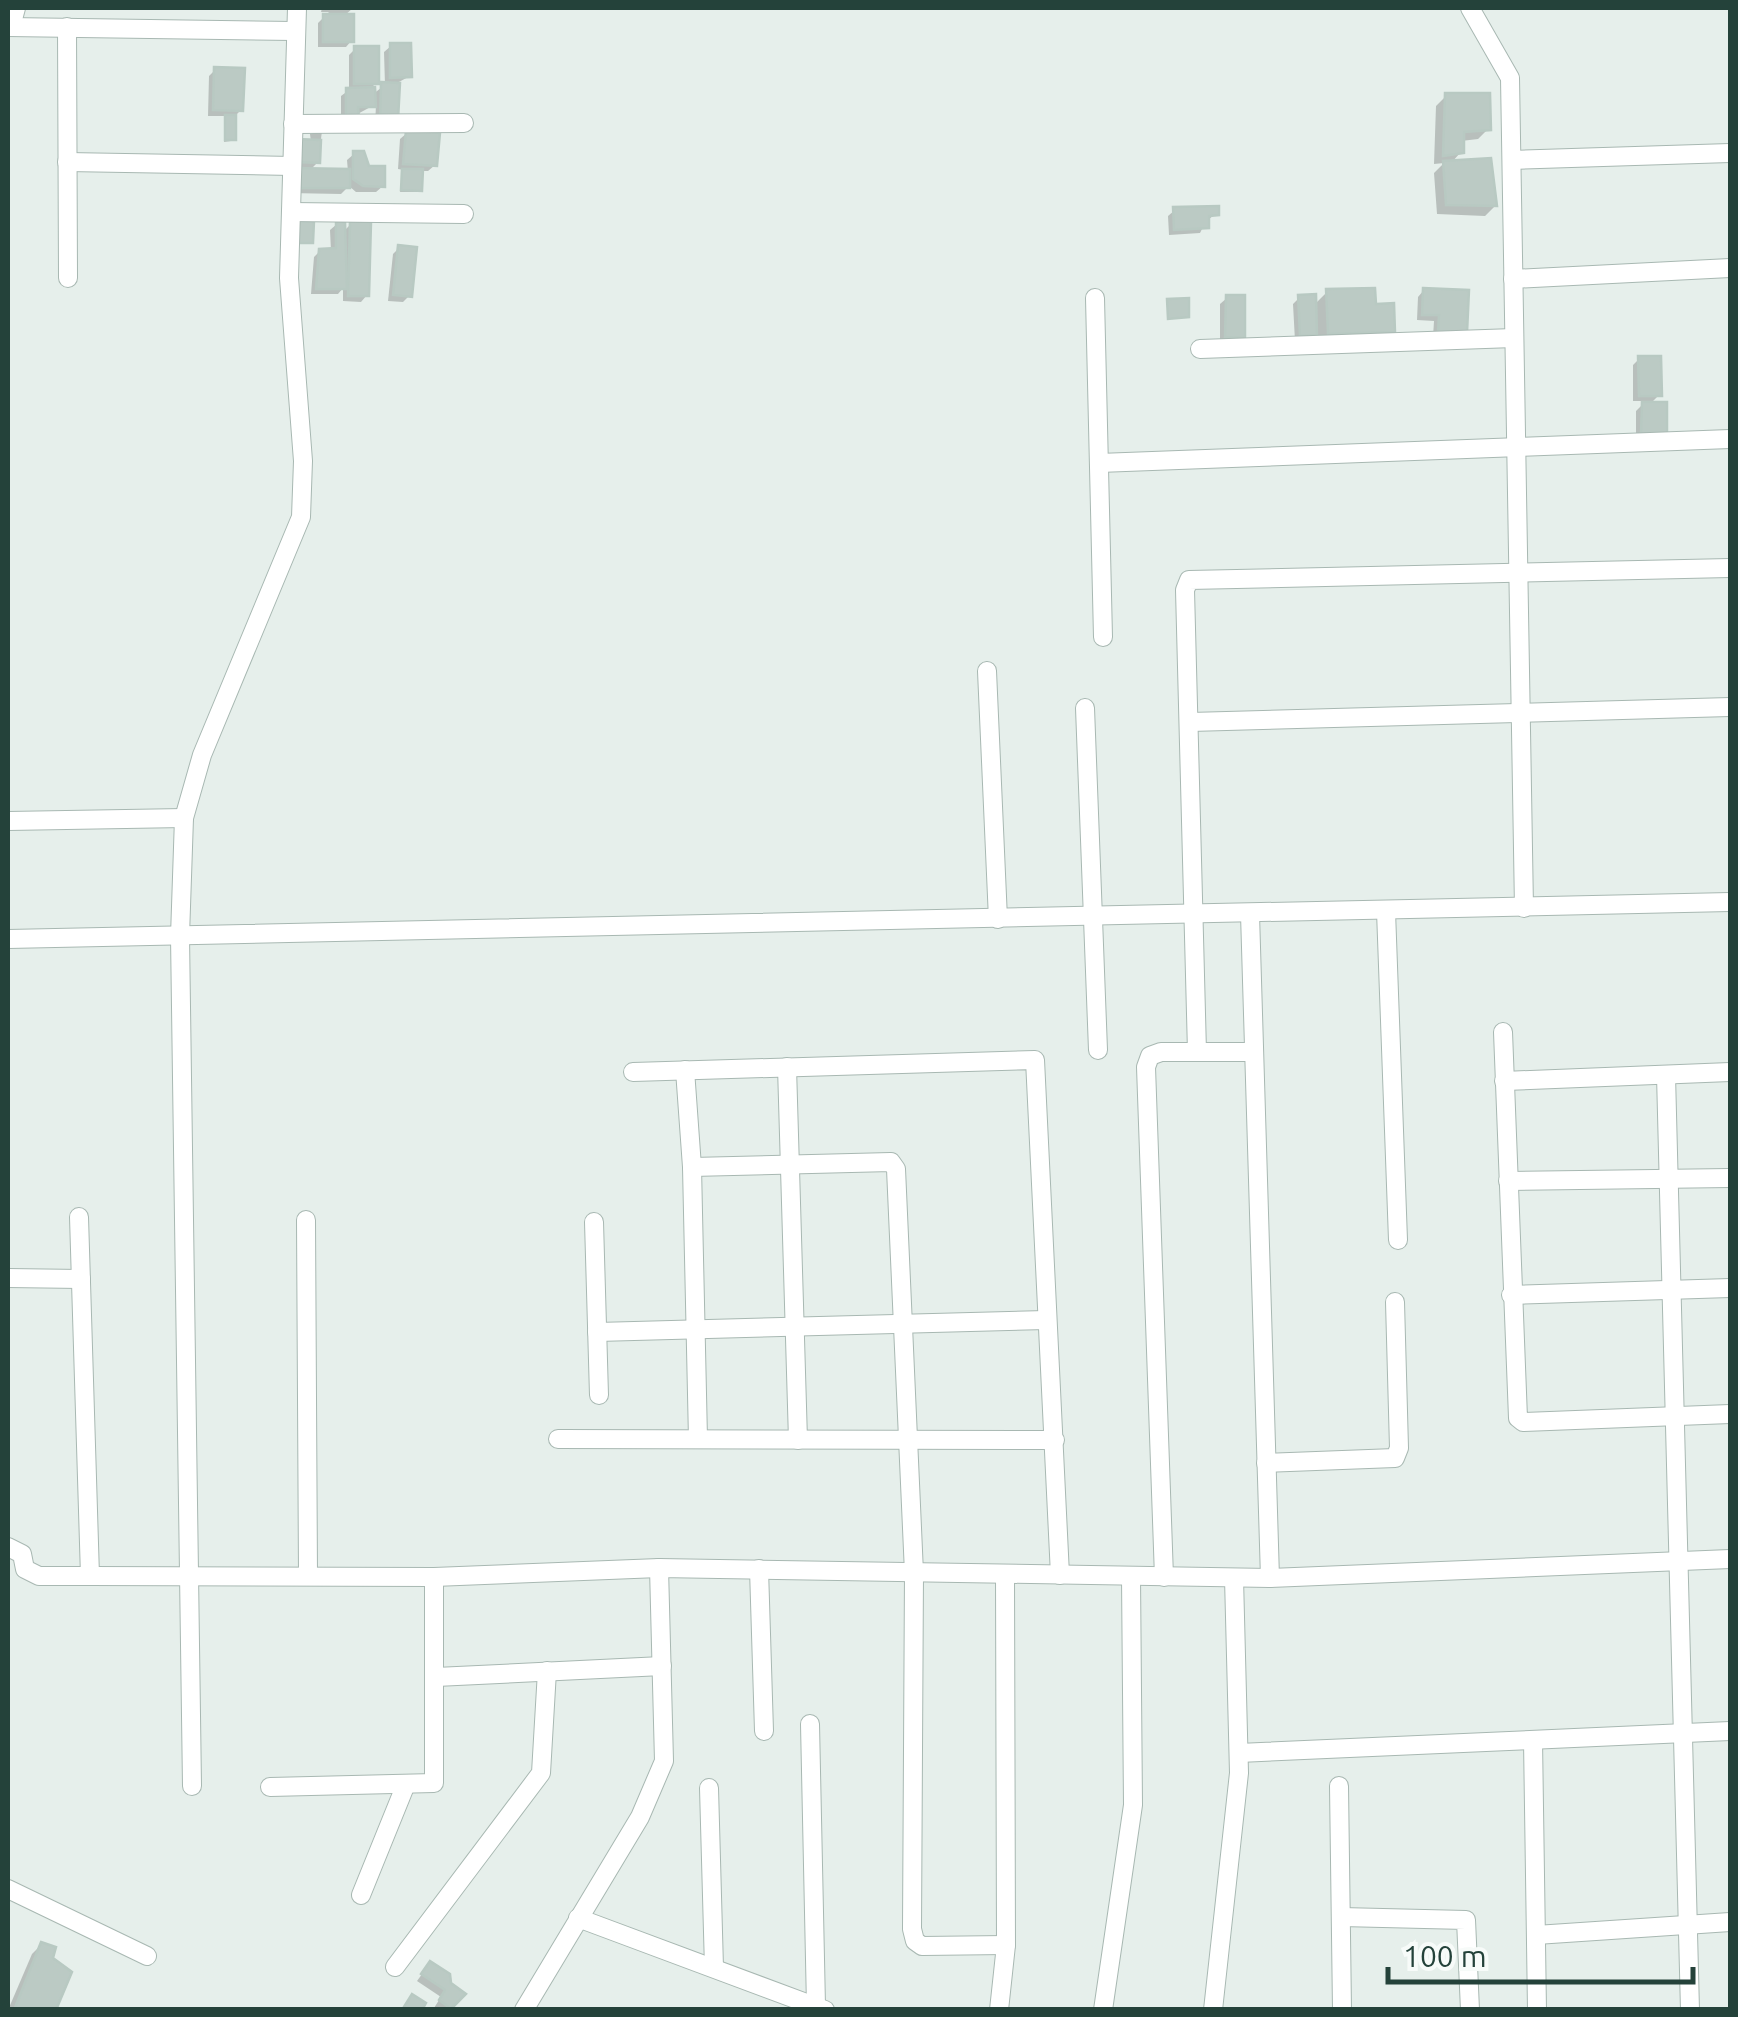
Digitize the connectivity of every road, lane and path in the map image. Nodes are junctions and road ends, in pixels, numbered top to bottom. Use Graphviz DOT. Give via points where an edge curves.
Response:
graph roads {
  1 [pos="16,8"];
  2 [pos="297,8"];
  3 [pos="1470,8"];
  4 [pos="9,27"];
  5 [pos="68,27"];
  6 [pos="294,31"];
  7 [pos="464,123"];
  8 [pos="292,124"];
  9 [pos="1730,153"];
  10 [pos="1512,160"];
  11 [pos="68,162"];
  12 [pos="292,166"];
  13 [pos="291,212"];
  14 [pos="464,214"];
  15 [pos="1730,268"];
  16 [pos="68,278"];
  17 [pos="1513,279"];
  18 [pos="1095,298"];
  19 [pos="1514,338"];
  20 [pos="1200,349"];
  21 [pos="1730,439"];
  22 [pos="1516,445"];
  23 [pos="1099,463"];
  24 [pos="1730,568"];
  25 [pos="1518,572"];
  26 [pos="1103,638"];
  27 [pos="987,671"];
  28 [pos="1730,706"];
  29 [pos="1085,708"];
  30 [pos="1519,713"];
  31 [pos="1190,722"];
  32 [pos="184,818"];
  33 [pos="8,820"];
  34 [pos="1730,902"];
  35 [pos="1524,908"];
  36 [pos="1386,911"];
  37 [pos="1250,914"];
  38 [pos="1194,915"];
  39 [pos="1093,917"];
  40 [pos="998,919"];
  41 [pos="180,936"];
  42 [pos="8,939"];
  43 [pos="1503,1032"];
  44 [pos="1098,1050"];
  45 [pos="1197,1052"];
  46 [pos="1254,1052"];
  47 [pos="788,1067"];
  48 [pos="684,1070"];
  49 [pos="633,1072"];
  50 [pos="1730,1072"];
  51 [pos="1666,1075"];
  52 [pos="1504,1081"];
  53 [pos="790,1164"];
  54 [pos="692,1167"];
  55 [pos="1668,1178"];
  56 [pos="1730,1178"];
  57 [pos="1508,1181"];
  58 [pos="79,1217"];
  59 [pos="306,1220"];
  60 [pos="594,1222"];
  61 [pos="1398,1240"];
  62 [pos="8,1278"];
  63 [pos="81,1279"];
  64 [pos="1730,1288"];
  65 [pos="1670,1290"];
  66 [pos="1511,1296"];
  67 [pos="1394,1302"];
  68 [pos="1046,1320"];
  69 [pos="901,1324"];
  70 [pos="795,1326"];
  71 [pos="696,1329"];
  72 [pos="597,1332"];
  73 [pos="599,1396"];
  74 [pos="1730,1414"];
  75 [pos="1673,1416"];
  76 [pos="558,1439"];
  77 [pos="698,1439"];
  78 [pos="798,1440"];
  79 [pos="907,1440"];
  80 [pos="1055,1440"];
  81 [pos="1266,1463"];
  82 [pos="8,1547"];
  83 [pos="1730,1559"];
  84 [pos="1676,1560"];
  85 [pos="658,1568"];
  86 [pos="759,1569"];
  87 [pos="914,1573"];
  88 [pos="1005,1574"];
  89 [pos="1060,1575"];
  90 [pos="90,1576"];
  91 [pos="308,1576"];
  92 [pos="192,1577"];
  93 [pos="434,1577"];
  94 [pos="1131,1577"];
  95 [pos="1164,1578"];
  96 [pos="1234,1578"];
  97 [pos="1270,1578"];
  98 [pos="662,1666"];
  99 [pos="547,1672"];
  100 [pos="436,1677"];
  101 [pos="810,1724"];
  102 [pos="764,1731"];
  103 [pos="1730,1731"];
  104 [pos="1681,1733"];
  105 [pos="1533,1740"];
  106 [pos="1238,1753"];
  107 [pos="406,1784"];
  108 [pos="192,1786"];
  109 [pos="1340,1786"];
  110 [pos="270,1788"];
  111 [pos="709,1788"];
  112 [pos="8,1889"];
  113 [pos="361,1895"];
  114 [pos="1341,1917"];
  115 [pos="578,1918"];
  116 [pos="1730,1922"];
  117 [pos="1687,1924"];
  118 [pos="1536,1936"];
  119 [pos="1006,1944"];
  120 [pos="147,1956"];
  121 [pos="395,1966"];
  122 [pos="714,1968"];
  123 [pos="820,2008"];
  124 [pos="524,2010"];
  125 [pos="999,2010"];
  126 [pos="1103,2010"];
  127 [pos="1213,2010"];
  128 [pos="1342,2010"];
  129 [pos="1470,2010"];
  130 [pos="1538,2010"];
  131 [pos="1690,2010"];
  1 -- 4 [label="street"];
  2 -- 6 [label="street"];
  3 -- 10 [label="street" via="1510,78"];
  4 -- 5 [label="street"];
  5 -- 6 [label="street"];
  5 -- 11 [label="street"];
  6 -- 8 [label="street"];
  7 -- 8 [label="street"];
  8 -- 12 [label="street"];
  9 -- 10 [label="street"];
  10 -- 17 [label="street"];
  11 -- 12 [label="street"];
  11 -- 16 [label="street"];
  12 -- 13 [label="street"];
  13 -- 14 [label="street"];
  13 -- 32 [label="street" via="301,517 202,755"];
  15 -- 17 [label="street"];
  17 -- 19 [label="street"];
  18 -- 23 [label="street"];
  19 -- 20 [label="street"];
  19 -- 22 [label="street"];
  21 -- 22 [label="street"];
  22 -- 23 [label="street"];
  22 -- 25 [label="street"];
  23 -- 26 [label="street"];
  24 -- 25 [label="street"];
  25 -- 30 [label="street"];
  25 -- 31 [label="street" via="1190,580"];
  27 -- 40 [label="street"];
  28 -- 30 [label="street"];
  29 -- 39 [label="street"];
  30 -- 31 [label="street"];
  30 -- 35 [label="street"];
  31 -- 38 [label="street"];
  32 -- 33 [label="street"];
  32 -- 41 [label="street"];
  34 -- 35 [label="street"];
  35 -- 36 [label="street"];
  36 -- 37 [label="street"];
  36 -- 61 [label="street"];
  37 -- 38 [label="street"];
  37 -- 46 [label="street"];
  38 -- 39 [label="street"];
  38 -- 45 [label="street"];
  39 -- 40 [label="street"];
  39 -- 44 [label="street"];
  40 -- 41 [label="street"];
  41 -- 42 [label="street"];
  41 -- 92 [label="street"];
  43 -- 52 [label="street"];
  45 -- 46 [label="street"];
  45 -- 95 [label="street" via="1162,1052 1150,1056 1146,1067"];
  46 -- 81 [label="street"];
  47 -- 48 [label="street"];
  47 -- 53 [label="street"];
  47 -- 68 [label="street" via="1035,1060"];
  48 -- 49 [label="street"];
  48 -- 54 [label="street"];
  50 -- 51 [label="street"];
  51 -- 52 [label="street"];
  51 -- 55 [label="street"];
  52 -- 57 [label="street"];
  53 -- 54 [label="street"];
  53 -- 69 [label="street" via="892,1162"];
  53 -- 70 [label="street"];
  54 -- 71 [label="street"];
  55 -- 56 [label="street"];
  55 -- 57 [label="street"];
  55 -- 65 [label="street"];
  57 -- 66 [label="street"];
  58 -- 63 [label="street"];
  59 -- 91 [label="street"];
  60 -- 72 [label="street"];
  62 -- 63 [label="street"];
  63 -- 90 [label="street"];
  64 -- 65 [label="street"];
  65 -- 66 [label="street"];
  65 -- 75 [label="street"];
  66 -- 75 [label="street" via="1516,1408 1523,1422"];
  67 -- 81 [label="street" via="1396,1458"];
  68 -- 69 [label="street"];
  68 -- 80 [label="street"];
  69 -- 70 [label="street"];
  69 -- 79 [label="street"];
  70 -- 71 [label="street"];
  70 -- 78 [label="street"];
  71 -- 72 [label="street"];
  71 -- 77 [label="street"];
  72 -- 73 [label="street"];
  74 -- 75 [label="street"];
  75 -- 84 [label="street"];
  76 -- 77 [label="street"];
  77 -- 78 [label="street"];
  78 -- 79 [label="street"];
  79 -- 80 [label="street"];
  79 -- 87 [label="street"];
  80 -- 89 [label="street"];
  81 -- 97 [label="street"];
  82 -- 90 [label="street" via="22,1554 33,1575"];
  83 -- 84 [label="street"];
  84 -- 97 [label="street"];
  84 -- 104 [label="street"];
  85 -- 86 [label="street"];
  85 -- 93 [label="street"];
  85 -- 98 [label="street"];
  86 -- 87 [label="street"];
  86 -- 102 [label="street"];
  87 -- 88 [label="street"];
  87 -- 119 [label="street" via="915,1941"];
  88 -- 89 [label="street"];
  88 -- 119 [label="street"];
  89 -- 94 [label="street"];
  90 -- 92 [label="street"];
  91 -- 92 [label="street"];
  91 -- 93 [label="street"];
  92 -- 108 [label="street"];
  93 -- 100 [label="street"];
  94 -- 95 [label="street"];
  94 -- 126 [label="street" via="1132,1805"];
  95 -- 96 [label="street"];
  96 -- 97 [label="street"];
  96 -- 106 [label="street"];
  98 -- 99 [label="street"];
  98 -- 115 [label="street" via="664,1761 640,1817"];
  99 -- 100 [label="street"];
  99 -- 121 [label="street" via="541,1773"];
  100 -- 107 [label="street" via="437,1776 434,1783"];
  101 -- 123 [label="street"];
  103 -- 104 [label="street"];
  104 -- 105 [label="street"];
  104 -- 117 [label="street"];
  105 -- 106 [label="street"];
  105 -- 118 [label="street"];
  106 -- 127 [label="street"];
  107 -- 110 [label="street"];
  107 -- 113 [label="street"];
  109 -- 114 [label="street"];
  111 -- 122 [label="street"];
  112 -- 120 [label="street"];
  114 -- 128 [label="street"];
  114 -- 129 [label="street" via="1466,1920"];
  115 -- 122 [label="street"];
  115 -- 124 [label="street"];
  116 -- 117 [label="street"];
  117 -- 118 [label="street"];
  117 -- 131 [label="street"];
  118 -- 130 [label="street"];
  119 -- 125 [label="street"];
  122 -- 123 [label="street"];
}
